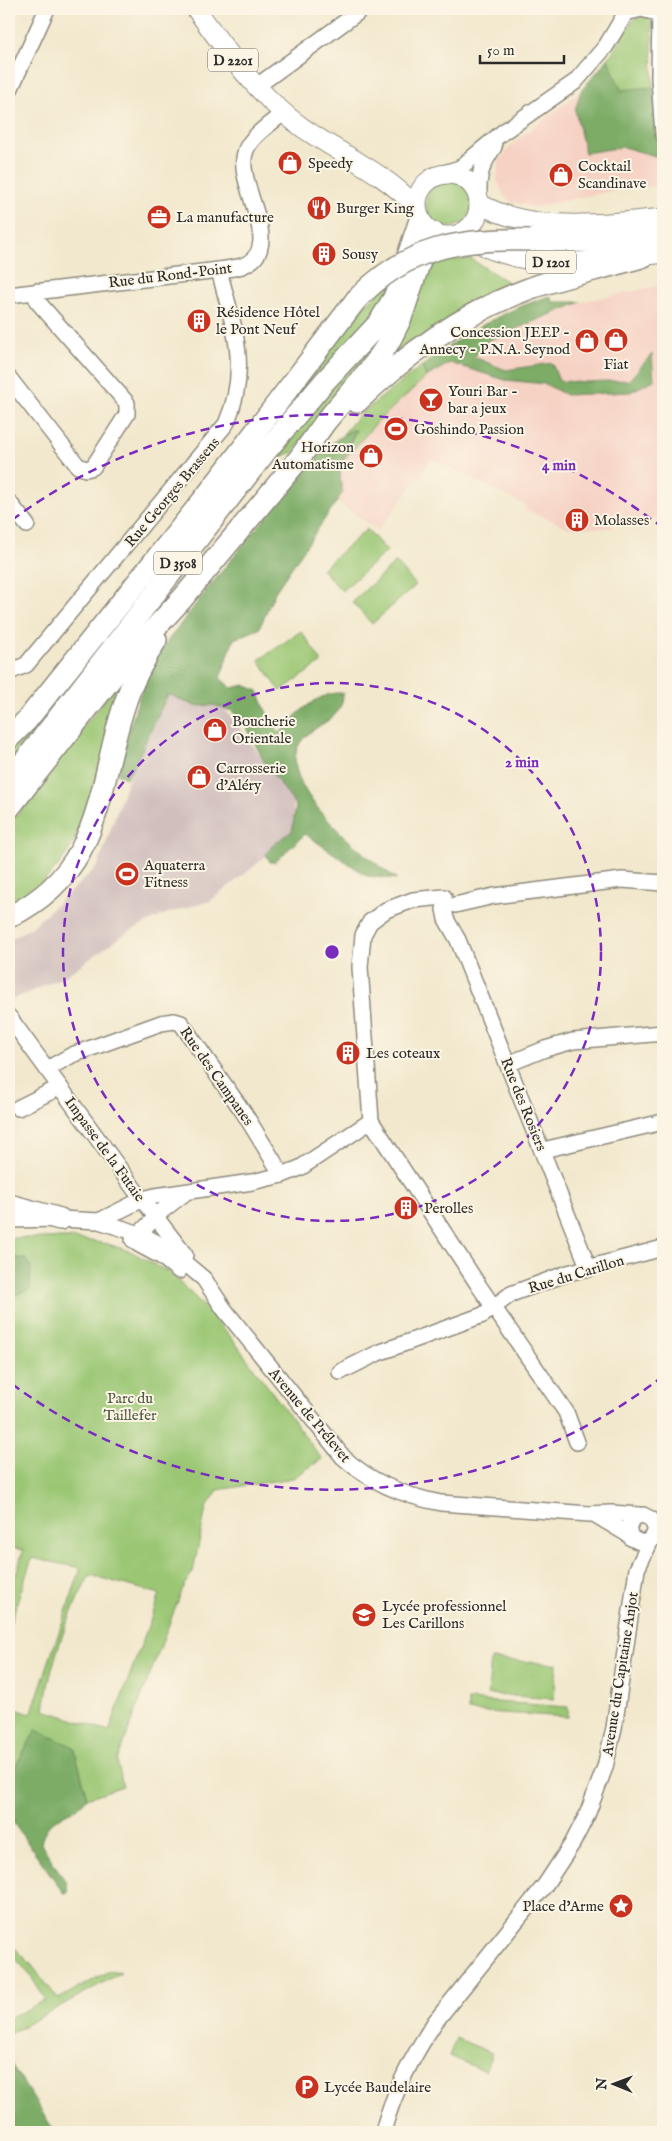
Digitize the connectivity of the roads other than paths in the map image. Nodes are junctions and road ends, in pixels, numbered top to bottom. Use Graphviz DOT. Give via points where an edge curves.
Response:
graph roads {
  1 [pos="47,9"];
  2 [pos="196,9"];
  3 [pos="358,9"];
  4 [pos="660,11"];
  5 [pos="628,12"];
  6 [pos="661,78"];
  7 [pos="256,86"];
  8 [pos="9,92"];
  9 [pos="283,113"];
  10 [pos="503,132"];
  11 [pos="663,134"];
  12 [pos="368,166"];
  13 [pos="444,174"];
  14 [pos="425,183"];
  15 [pos="479,202"];
  16 [pos="663,218"];
  17 [pos="423,220"];
  18 [pos="464,232"];
  19 [pos="663,237"];
  20 [pos="654,254"];
  21 [pos="219,270"];
  22 [pos="36,291"];
  23 [pos="9,295"];
  24 [pos="9,378"];
  25 [pos="266,451"];
  26 [pos="298,460"];
  27 [pos="9,502"];
  28 [pos="27,525"];
  29 [pos="182,599"];
  30 [pos="9,672"];
  31 [pos="39,705"];
  32 [pos="9,738"];
  33 [pos="9,781"];
  34 [pos="9,808"];
  35 [pos="663,883"];
  36 [pos="449,904"];
  37 [pos="9,917"];
  38 [pos="9,1017"];
  39 [pos="663,1033"];
  40 [pos="508,1064"];
  41 [pos="47,1069"];
  42 [pos="60,1087"];
  43 [pos="18,1108"];
  44 [pos="371,1121"];
  45 [pos="663,1122"];
  46 [pos="543,1150"];
  47 [pos="282,1175"];
  48 [pos="186,1192"];
  49 [pos="143,1199"];
  50 [pos="9,1205"];
  51 [pos="128,1207"];
  52 [pos="157,1217"];
  53 [pos="60,1219"];
  54 [pos="9,1220"];
  55 [pos="99,1221"];
  56 [pos="9,1229"];
  57 [pos="134,1235"];
  58 [pos="663,1248"];
  59 [pos="589,1269"];
  60 [pos="204,1279"];
  61 [pos="493,1307"];
  62 [pos="224,1310"];
  63 [pos="340,1372"];
  64 [pos="577,1442"];
  65 [pos="594,1514"];
  66 [pos="651,1518"];
  67 [pos="656,1535"];
  68 [pos="631,1538"];
  69 [pos="637,1569"];
  70 [pos="383,2132"];
  1 -- 8 [label="street"];
  2 -- 7 [label="main road, D 2201"];
  3 -- 7 [label="street" via="357,13"];
  4 -- 5 [label="street" via="642,9"];
  4 -- 6 [label="street"];
  5 -- 10 [label="street" via="606,46 575,82"];
  6 -- 11 [label="street"];
  7 -- 9 [label="main road, D 2201"];
  9 -- 12 [label="main road, D 2201" via="336,149"];
  9 -- 21 [label="street, Rue du Rond-Point" via="253,139 243,163 244,177 262,232 260,244 247,263"];
  10 -- 13 [label="street" via="460,168"];
  10 -- 15 [label="street" via="478,177"];
  12 -- 14 [label="main road, D 2201"];
  12 -- 17 [label="main road, D 2201" via="399,188"];
  13 -- 14 [label="main road"];
  13 -- 15 [label="main road" via="454,174 471,183"];
  14 -- 17 [label="main road" via="420,190"];
  15 -- 16 [label="main road" via="504,215 540,222 596,224"];
  15 -- 18 [label="main road" via="473,225"];
  17 -- 18 [label="main road" via="444,236"];
  17 -- 25 [label="highway, D 3508" via="394,298 382,318"];
  17 -- 26 [label="highway, D 3508" via="422,255 401,318 389,342"];
  18 -- 20 [label="main road, D 1201" via="492,250 526,259 576,262"];
  19 -- 31 [label="highway, bridge" via="611,242 476,240 431,250 383,275 356,300 204,499"];
  20 -- 26 [label="highway" via="533,287 486,307 388,374"];
  21 -- 22 [label="street, Rue du Rond-Point"];
  21 -- 30 [label="street, Rue Georges Brassens" via="238,344 240,366 236,397 226,424 26,665"];
  22 -- 23 [label="street, Rue du Rond-Point"];
  22 -- 24 [label="street" via="37,301 127,402 127,414 93,466 86,469 78,466"];
  25 -- 31 [label="highway"];
  25 -- 33 [label="highway, D 3508"];
  26 -- 29 [label="highway, D 3508"];
  27 -- 28 [label="street"];
  29 -- 34 [label="highway, D 3508" via="129,656"];
  29 -- 37 [label="highway" via="131,687 104,792 81,852 44,896"];
  31 -- 32 [label="highway"];
  35 -- 36 [label="street" via="622,880"];
  36 -- 40 [label="street, Rue des Rosiers" via="458,940"];
  36 -- 44 [label="street" via="399,905 386,910 370,922 361,943"];
  38 -- 41 [label="street, Impasse de la Futaie"];
  39 -- 40 [label="street" via="572,1041"];
  40 -- 46 [label="street, Rue des Rosiers"];
  41 -- 42 [label="street, Impasse de la Futaie"];
  41 -- 47 [label="street, Rue des Campanes" via="72,1055 161,1023 181,1023"];
  42 -- 43 [label="street"];
  42 -- 49 [label="street, Impasse de la Futaie"];
  44 -- 47 [label="street" via="300,1168"];
  44 -- 61 [label="street"];
  45 -- 46 [label="street"];
  46 -- 59 [label="street, Rue des Rosiers"];
  47 -- 48 [label="street"];
  48 -- 49 [label="street"];
  48 -- 52 [label="street"];
  49 -- 51 [label="street"];
  49 -- 52 [label="street, Impasse de la Futaie"];
  50 -- 53 [label="highway"];
  51 -- 55 [label="street"];
  51 -- 57 [label="street"];
  52 -- 57 [label="street"];
  52 -- 60 [label="street, Impasse de la Futaie"];
  53 -- 54 [label="street, Avenue de Prélevet"];
  53 -- 55 [label="street, Avenue de Prélevet"];
  55 -- 57 [label="street, Avenue de Prélevet"];
  56 -- 57 [label="street, Avenue de Prélevet" via="83,1230"];
  57 -- 60 [label="street, Avenue de Prélevet" via="167,1248"];
  57 -- 62 [label="street, Avenue de Prélevet"];
  58 -- 59 [label="street, Rue du Carillon"];
  59 -- 61 [label="street, Rue du Carillon" via="568,1273 511,1294"];
  60 -- 62 [label="street, Avenue de Prélevet"];
  61 -- 63 [label="street, Rue du Carillon" via="483,1315 378,1353"];
  61 -- 64 [label="street" via="566,1412"];
  62 -- 65 [label="street, Avenue de Prélevet" via="343,1457 387,1488 441,1503"];
  65 -- 66 [label="street, Avenue de Prélevet" via="611,1512"];
  65 -- 68 [label="street, Avenue de Prélevet"];
  66 -- 67 [label="street"];
  66 -- 68 [label="street" via="630,1523"];
  67 -- 68 [label="street" via="642,1543"];
  67 -- 69 [label="street, Avenue du Capitaine Anjot"];
  68 -- 69 [label="street, Avenue du Capitaine Anjot"];
  69 -- 70 [label="street, Avenue du Capitaine Anjot" via="614,1728 587,1815 545,1885 421,2043 399,2086"];
}
